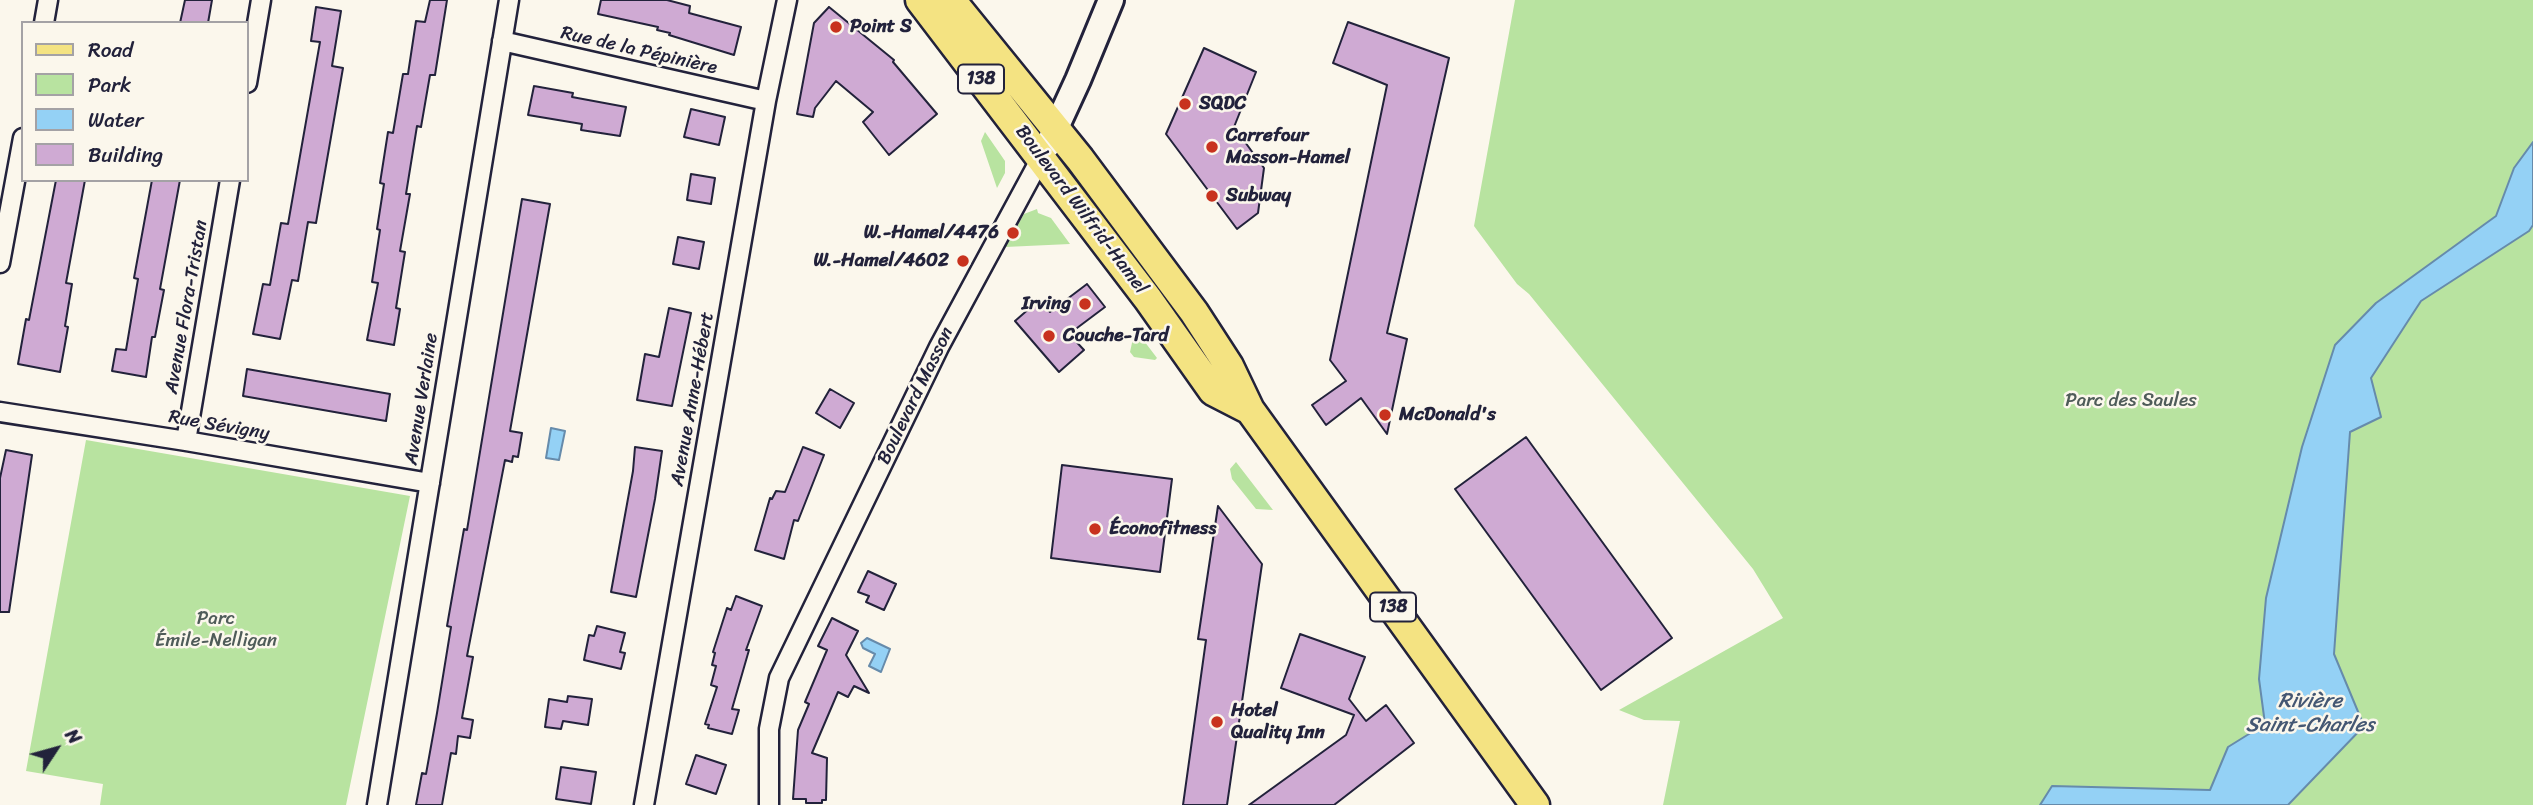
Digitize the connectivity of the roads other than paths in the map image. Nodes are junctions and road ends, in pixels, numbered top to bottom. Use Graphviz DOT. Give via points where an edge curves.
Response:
graph roads {
  1 [pos="48,0"];
  2 [pos="261,0"];
  3 [pos="509,0"];
  4 [pos="787,0"];
  5 [pos="920,0"];
  6 [pos="951,0"];
  7 [pos="1111,0"];
  8 [pos="44,21"];
  9 [pos="502,41"];
  10 [pos="248,77"];
  11 [pos="765,101"];
  12 [pos="1056,128"];
  13 [pos="21,149"];
  14 [pos="1041,158"];
  15 [pos="230,182"];
  16 [pos="0,263"];
  17 [pos="1250,410"];
  18 [pos="0,412"];
  19 [pos="186,441"];
  20 [pos="430,483"];
  21 [pos="377,805"];
  22 [pos="644,805"];
  23 [pos="769,805"];
  24 [pos="1535,805"];
  1 -- 8 [label="street"];
  2 -- 10 [label="street"];
  3 -- 9 [label="street, Avenue Verlaine"];
  4 -- 11 [label="street, Avenue Anne-Hébert"];
  5 -- 14 [label="main road, Boulevard Wilfrid-Hamel / 138"];
  6 -- 12 [label="main road, Boulevard Wilfrid-Hamel / 138"];
  7 -- 12 [label="main road, Boulevard Masson"];
  9 -- 11 [label="street, Rue de la Pépinière"];
  9 -- 20 [label="street, Avenue Verlaine"];
  11 -- 22 [label="street, Avenue Anne-Hébert"];
  12 -- 14 [label="main road, Boulevard Masson"];
  12 -- 17 [label="main road, Boulevard Wilfrid-Hamel / 138" via="1194,312 1229,366"];
  13 -- 16 [label="street"];
  14 -- 17 [label="main road, Boulevard Wilfrid-Hamel / 138" via="1213,391"];
  14 -- 23 [label="street, Boulevard Masson" via="939,348 779,678 769,729"];
  15 -- 19 [label="street, Avenue Flora-Tristan"];
  17 -- 24 [label="main road, Boulevard Wilfrid-Hamel / 138"];
  18 -- 19 [label="street, Rue Sévigny"];
  19 -- 20 [label="street, Rue Sévigny"];
  20 -- 21 [label="street, Avenue Verlaine"];
}
